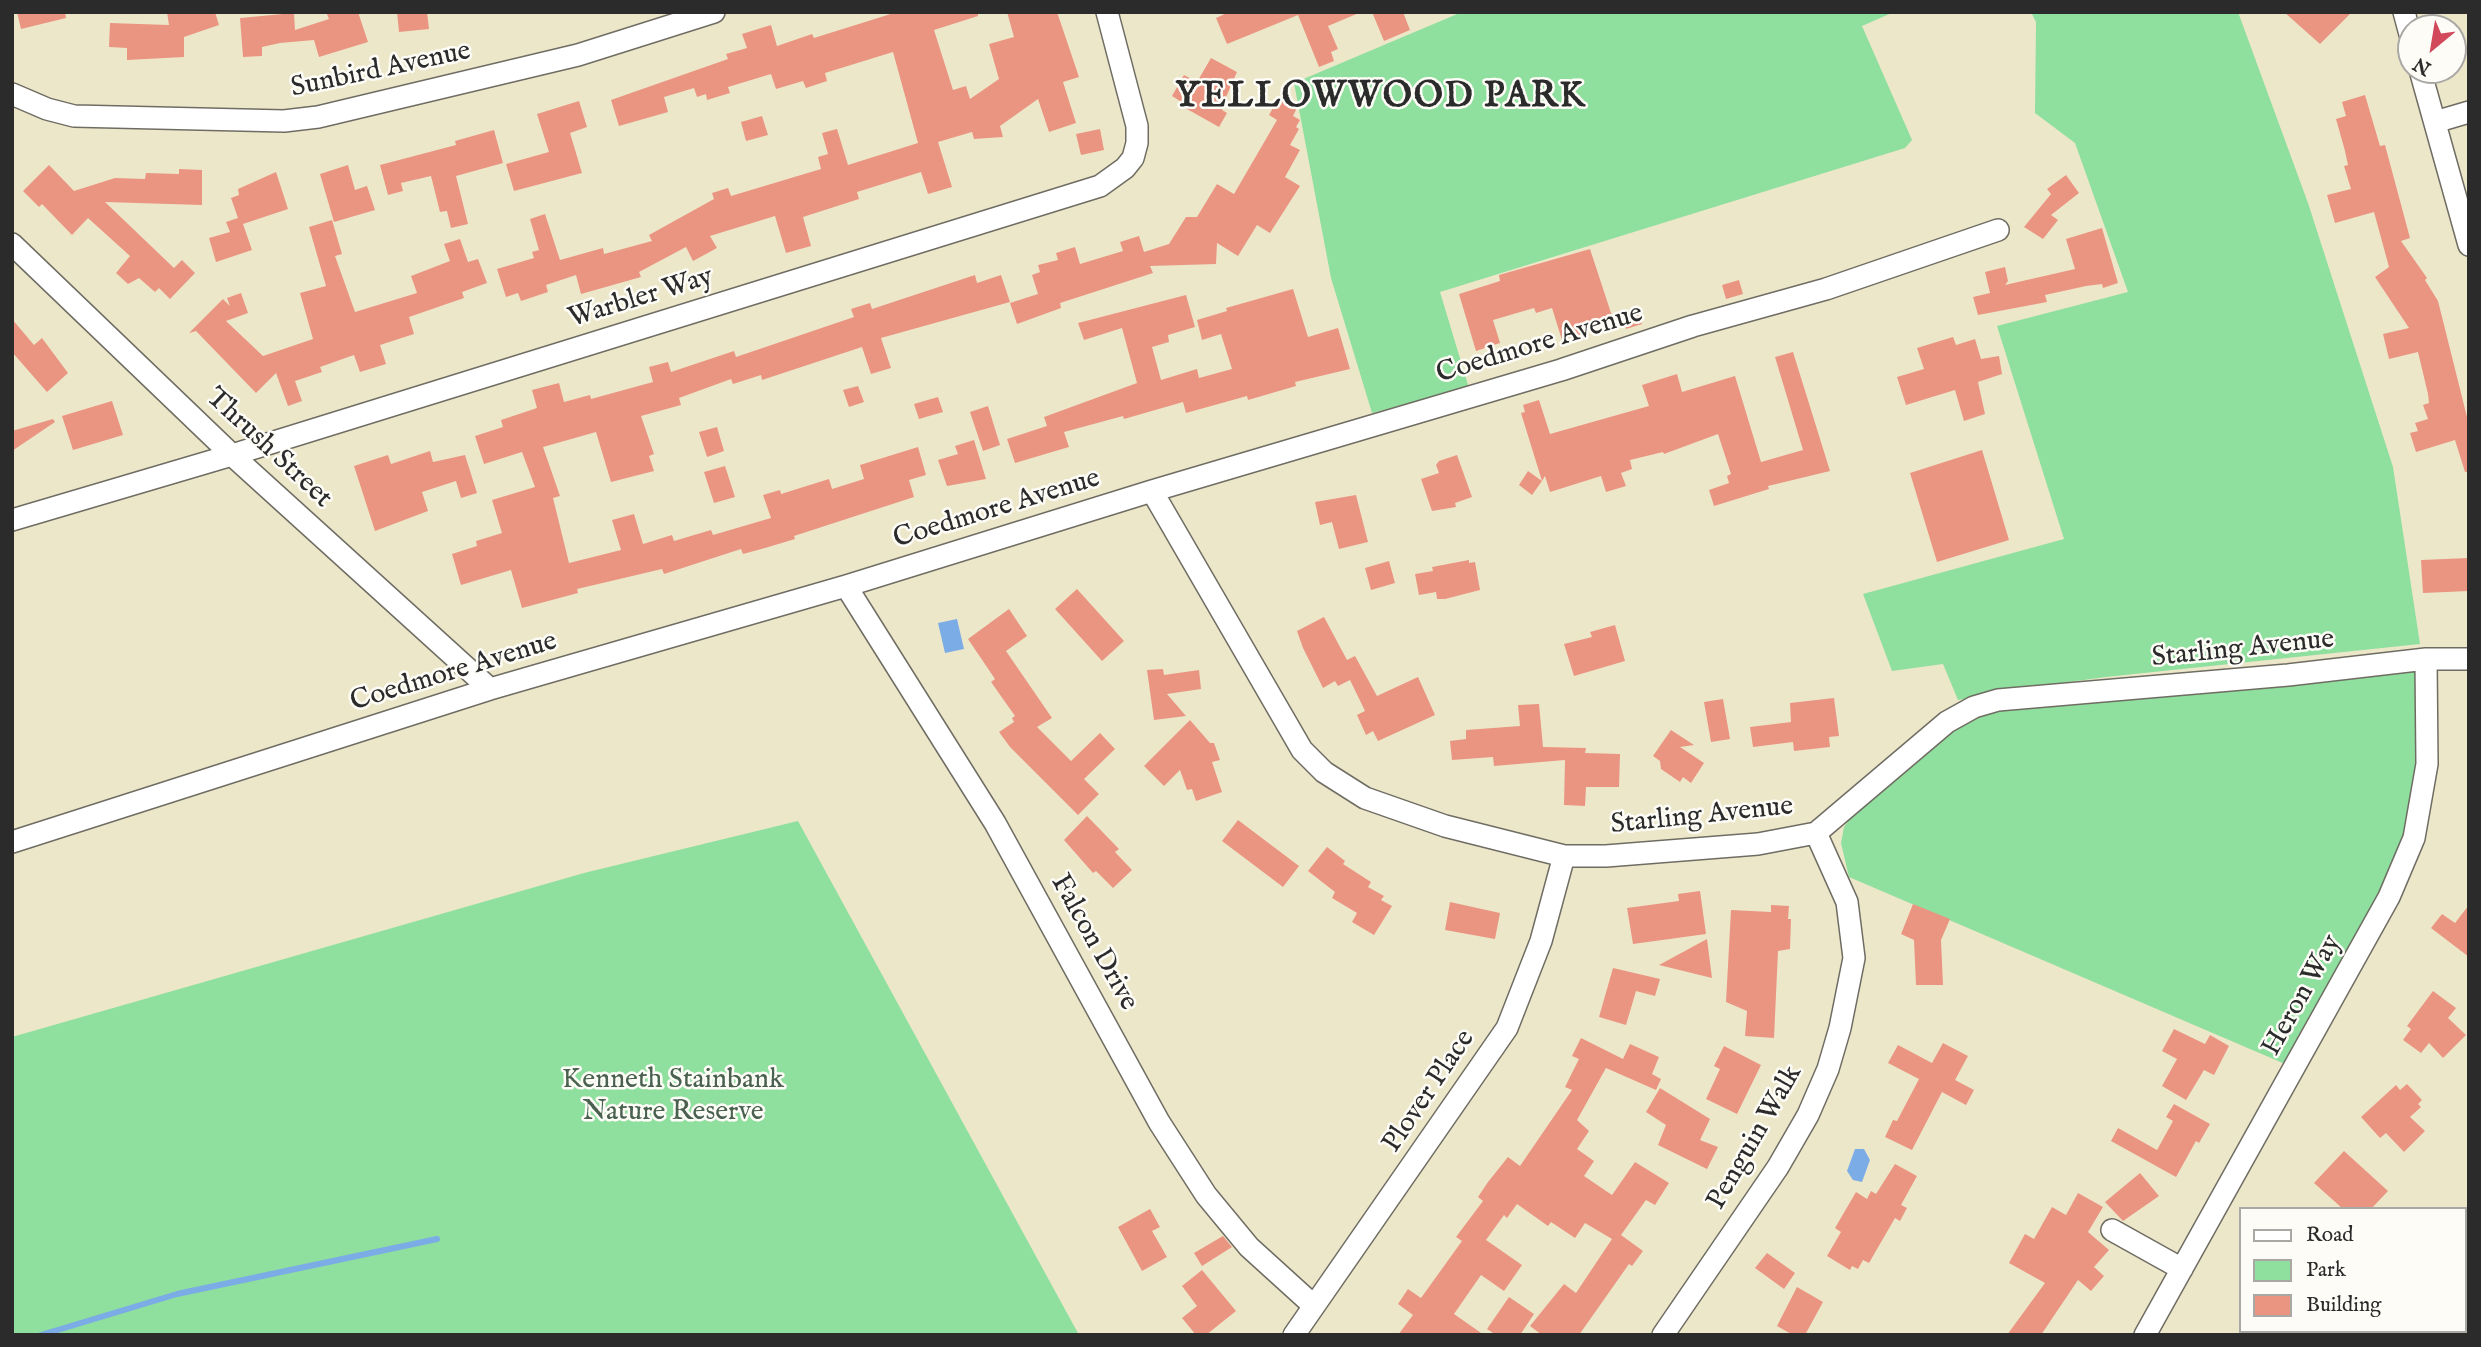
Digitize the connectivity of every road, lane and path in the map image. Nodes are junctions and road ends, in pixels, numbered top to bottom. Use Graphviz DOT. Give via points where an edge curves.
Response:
graph roads {
  1 [pos="714,12"];
  2 [pos="1108,13"];
  3 [pos="2424,84"];
  4 [pos="12,94"];
  5 [pos="2469,113"];
  6 [pos="2435,122"];
  7 [pos="1998,230"];
  8 [pos="12,244"];
  9 [pos="2469,245"];
  10 [pos="232,456"];
  11 [pos="1152,491"];
  12 [pos="12,520"];
  13 [pos="846,586"];
  14 [pos="2426,659"];
  15 [pos="2469,659"];
  16 [pos="490,689"];
  17 [pos="1816,833"];
  18 [pos="12,842"];
  19 [pos="1564,856"];
  20 [pos="2112,1230"];
  21 [pos="2182,1269"];
  22 [pos="1314,1307"];
  23 [pos="1294,1335"];
  24 [pos="1663,1335"];
  25 [pos="2145,1335"];
  1 -- 4 [label="street, Sunbird Avenue" via="578,55 284,121 74,116"];
  2 -- 10 [label="street, Warbler Way" via="1137,125 1133,158 1112,180"];
  3 -- 6 [label="street"];
  5 -- 6 [label="street"];
  6 -- 9 [label="street"];
  7 -- 11 [label="street, Coedmore Avenue" via="1826,289"];
  8 -- 10 [label="street, Thrush Street"];
  10 -- 12 [label="street, Warbler Way"];
  10 -- 16 [label="street, Thrush Street"];
  11 -- 13 [label="street, Coedmore Avenue"];
  11 -- 19 [label="street, Starling Avenue" via="1302,750 1324,772 1366,798 1445,826"];
  13 -- 16 [label="street, Coedmore Avenue"];
  13 -- 22 [label="street, Falcon Drive" via="995,822 1159,1122 1206,1195 1249,1247"];
  14 -- 15 [label="street, Starling Avenue"];
  14 -- 17 [label="street, Starling Avenue" via="1998,700 1974,707 1927,737"];
  14 -- 21 [label="street, Heron Way" via="2427,764 2414,838 2389,897"];
  16 -- 18 [label="street, Coedmore Avenue"];
  17 -- 19 [label="street, Starling Avenue" via="1758,844"];
  17 -- 24 [label="street, Penguin Walk" via="1841,882 1852,921 1854,958 1831,1059 1808,1115 1778,1167"];
  19 -- 22 [label="street, Plover Place" via="1541,941 1507,1028"];
  20 -- 21 [label="street"];
  21 -- 25 [label="street, Heron Way"];
  22 -- 23 [label="street, Plover Place"];
}
